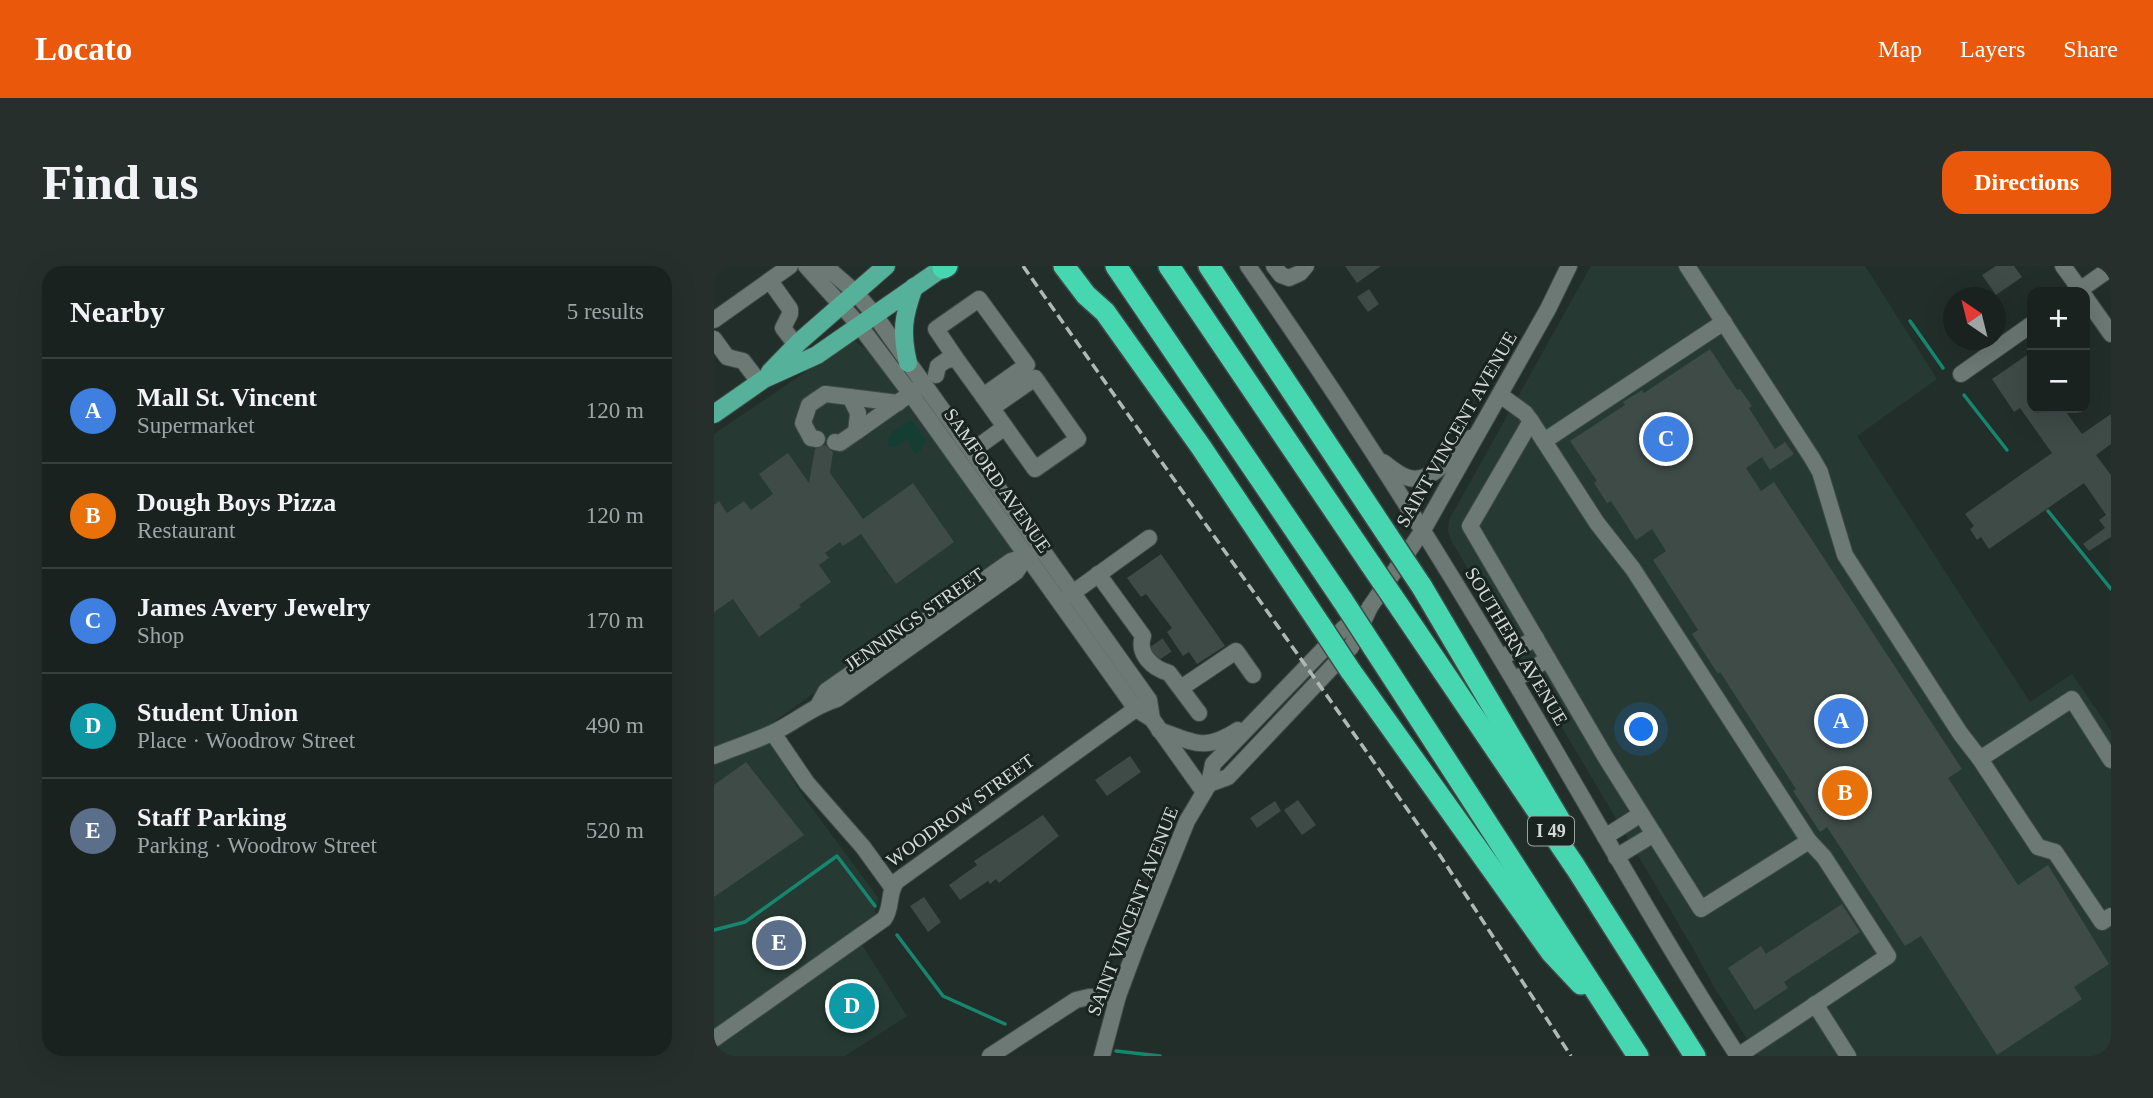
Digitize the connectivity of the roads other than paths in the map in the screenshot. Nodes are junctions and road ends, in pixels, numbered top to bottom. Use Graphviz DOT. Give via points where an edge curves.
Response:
graph roads {
  1 [pos="790,266"];
  2 [pos="806,266"];
  3 [pos="825,266"];
  4 [pos="886,266"];
  5 [pos="1064,266"];
  6 [pos="1080,266"];
  7 [pos="1116,266"];
  8 [pos="1169,266"];
  9 [pos="1248,266"];
  10 [pos="1275,266"];
  11 [pos="1306,266"];
  12 [pos="1569,266"];
  13 [pos="1687,266"];
  14 [pos="2063,266"];
  15 [pos="945,267"];
  16 [pos="1211,268"];
  17 [pos="2111,268"];
  18 [pos="770,281"];
  19 [pos="914,287"];
  20 [pos="2077,287"];
  21 [pos="2088,287"];
  22 [pos="855,292"];
  23 [pos="841,305"];
  24 [pos="2090,305"];
  25 [pos="1105,312"];
  26 [pos="714,320"];
  27 [pos="866,320"];
  28 [pos="1724,322"];
  29 [pos="2027,328"];
  30 [pos="2111,334"];
  31 [pos="714,339"];
  32 [pos="796,345"];
  33 [pos="956,360"];
  34 [pos="908,363"];
  35 [pos="1961,374"];
  36 [pos="761,381"];
  37 [pos="1011,385"];
  38 [pos="917,389"];
  39 [pos="1500,395"];
  40 [pos="850,397"];
  41 [pos="988,402"];
  42 [pos="714,414"];
  43 [pos="1531,421"];
  44 [pos="1005,427"];
  45 [pos="1482,427"];
  46 [pos="856,432"];
  47 [pos="817,439"];
  48 [pos="1544,441"];
  49 [pos="835,442"];
  50 [pos="972,451"];
  51 [pos="1375,457"];
  52 [pos="1423,530"];
  53 [pos="1149,538"];
  54 [pos="1041,546"];
  55 [pos="1026,557"];
  56 [pos="1098,574"];
  57 [pos="1073,592"];
  58 [pos="1059,603"];
  59 [pos="1370,607"];
  60 [pos="1130,618"];
  61 [pos="1105,637"];
  62 [pos="1536,638"];
  63 [pos="1155,645"];
  64 [pos="1501,658"];
  65 [pos="1548,659"];
  66 [pos="1169,673"];
  67 [pos="1253,675"];
  68 [pos="1514,680"];
  69 [pos="1181,688"];
  70 [pos="1142,705"];
  71 [pos="1199,713"];
  72 [pos="1258,717"];
  73 [pos="1155,725"];
  74 [pos="772,733"];
  75 [pos="2109,752"];
  76 [pos="714,756"];
  77 [pos="1980,759"];
  78 [pos="1207,788"];
  79 [pos="1641,814"];
  80 [pos="1654,834"];
  81 [pos="1605,837"];
  82 [pos="1809,841"];
  83 [pos="1616,857"];
  84 [pos="892,887"];
  85 [pos="2111,916"];
  86 [pos="1118,996"];
  87 [pos="1815,1004"];
  88 [pos="1615,1018"];
  89 [pos="1672,1022"];
  90 [pos="714,1040"];
  91 [pos="1014,1050"];
  92 [pos="990,1056"];
  93 [pos="1102,1056"];
  94 [pos="1639,1056"];
  95 [pos="1695,1056"];
  96 [pos="1738,1056"];
  97 [pos="1848,1056"];
  1 -- 18 [label="street"];
  2 -- 23 [label="street, SAMFORD AVENUE"];
  3 -- 22 [label="street, SAMFORD AVENUE"];
  4 -- 22 [label="main road"];
  5 -- 25 [label="highway"];
  6 -- 25 [label="highway"];
  7 -- 88 [label="highway, I 49, bridge" via="1343,601"];
  8 -- 89 [label="highway, I 49, bridge" via="1576,868"];
  9 -- 51 [label="street, SOUTHERN AVENUE"];
  10 -- 11 [label="street" via="1289,278"];
  12 -- 39 [label="street, SAINT VINCENT AVENUE"];
  13 -- 28 [label="street"];
  14 -- 20 [label="street"];
  15 -- 19 [label="main road"];
  16 -- 89 [label="highway, bridge" via="1422,587"];
  17 -- 21 [label="street"];
  18 -- 26 [label="street"];
  18 -- 32 [label="street" via="790,309 783,328"];
  19 -- 27 [label="main road"];
  19 -- 34 [label="main road" via="902,330"];
  22 -- 23 [label="main road"];
  22 -- 27 [label="street, SAMFORD AVENUE"];
  23 -- 27 [label="street, SAMFORD AVENUE"];
  23 -- 32 [label="main road"];
  24 -- 30 [label="street"];
  25 -- 88 [label="highway, bridge" via="1350,670 1551,952"];
  27 -- 34 [label="street, SAMFORD AVENUE"];
  27 -- 36 [label="main road" via="817,355"];
  27 -- 38 [label="street, SAMFORD AVENUE"];
  28 -- 48 [label="street"];
  28 -- 77 [label="street" via="1820,472 1845,555"];
  29 -- 35 [label="street"];
  31 -- 36 [label="street" via="727,357 743,360"];
  32 -- 36 [label="main road"];
  33 -- 37 [label="street" via="936,329 979,299 1027,365"];
  33 -- 38 [label="street" via="954,367"];
  33 -- 41 [label="street"];
  34 -- 38 [label="street, SAMFORD AVENUE"];
  36 -- 42 [label="main road"];
  37 -- 41 [label="street"];
  37 -- 44 [label="street" via="1035,378 1078,439 1035,469"];
  38 -- 40 [label="street"];
  38 -- 46 [label="street"];
  38 -- 50 [label="street, SAMFORD AVENUE"];
  38 -- 55 [label="street, SAMFORD AVENUE"];
  39 -- 43 [label="street"];
  39 -- 45 [label="street, SAINT VINCENT AVENUE"];
  40 -- 46 [label="street" via="858,413"];
  40 -- 47 [label="street" via="825,394 795,420"];
  41 -- 44 [label="street"];
  43 -- 48 [label="street"];
  43 -- 62 [label="street" via="1470,526"];
  44 -- 50 [label="street"];
  45 -- 51 [label="street" via="1420,479 1402,475"];
  45 -- 52 [label="street, SAINT VINCENT AVENUE"];
  46 -- 49 [label="street"];
  48 -- 82 [label="street" via="1633,569"];
  50 -- 54 [label="street, SAMFORD AVENUE"];
  51 -- 52 [label="street, SOUTHERN AVENUE"];
  52 -- 59 [label="street, SAINT VINCENT AVENUE"];
  52 -- 64 [label="street, SOUTHERN AVENUE"];
  53 -- 56 [label="street"];
  54 -- 55 [label="street, JENNINGS STREET"];
  54 -- 57 [label="street, SAMFORD AVENUE"];
  55 -- 58 [label="street, SAMFORD AVENUE"];
  55 -- 74 [label="street, JENNINGS STREET" via="1011,561 887,657 826,691 819,704"];
  56 -- 57 [label="street"];
  56 -- 60 [label="street"];
  57 -- 58 [label="street"];
  57 -- 61 [label="street, SAMFORD AVENUE"];
  58 -- 70 [label="street, SAMFORD AVENUE"];
  59 -- 72 [label="street, SAINT VINCENT AVENUE"];
  59 -- 78 [label="street, SAINT VINCENT AVENUE" via="1352,647 1228,777"];
  60 -- 61 [label="street"];
  60 -- 63 [label="street"];
  61 -- 70 [label="street, SAMFORD AVENUE"];
  62 -- 64 [label="street"];
  62 -- 65 [label="street"];
  63 -- 66 [label="street"];
  63 -- 66 [label="street" via="1140,643 1151,664"];
  64 -- 68 [label="street, SOUTHERN AVENUE"];
  65 -- 68 [label="street"];
  65 -- 79 [label="street"];
  66 -- 69 [label="street"];
  67 -- 69 [label="street" via="1236,651"];
  68 -- 81 [label="street, SOUTHERN AVENUE"];
  69 -- 71 [label="street"];
  70 -- 73 [label="street, SAMFORD AVENUE"];
  70 -- 84 [label="street, WOODROW STREET"];
  72 -- 73 [label="street" via="1208,744 1192,742"];
  72 -- 78 [label="street, SAINT VINCENT AVENUE" via="1213,764"];
  73 -- 78 [label="street, SAMFORD AVENUE"];
  74 -- 76 [label="street, JENNINGS STREET"];
  74 -- 84 [label="street"];
  75 -- 77 [label="street" via="2073,699"];
  77 -- 85 [label="street" via="2038,847 2055,852 2102,922"];
  78 -- 86 [label="street, SAINT VINCENT AVENUE" via="1181,833"];
  79 -- 80 [label="street"];
  79 -- 81 [label="street"];
  80 -- 82 [label="street" via="1702,909"];
  80 -- 83 [label="street"];
  81 -- 83 [label="street, SOUTHERN AVENUE"];
  82 -- 87 [label="street" via="1888,956"];
  83 -- 96 [label="street, SOUTHERN AVENUE"];
  84 -- 90 [label="street, WOODROW STREET" via="884,919"];
  86 -- 91 [label="street" via="1076,1000"];
  86 -- 93 [label="street, SAINT VINCENT AVENUE"];
  87 -- 96 [label="street"];
  87 -- 97 [label="street"];
  88 -- 94 [label="highway, I 49"];
  89 -- 95 [label="highway, I 49"];
  91 -- 92 [label="street"];
}
